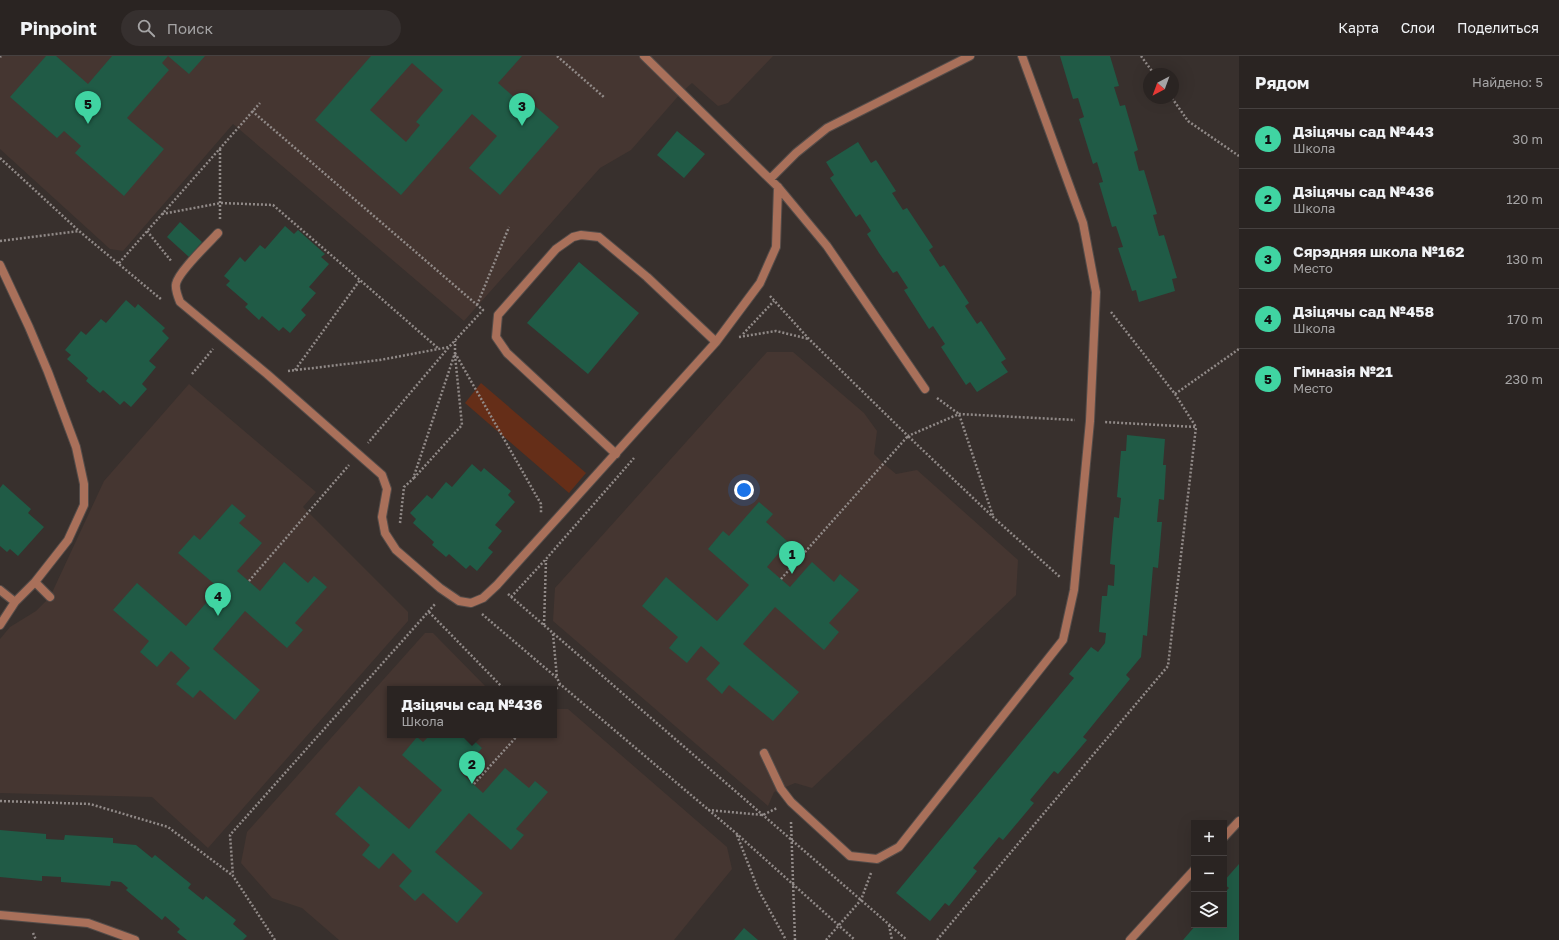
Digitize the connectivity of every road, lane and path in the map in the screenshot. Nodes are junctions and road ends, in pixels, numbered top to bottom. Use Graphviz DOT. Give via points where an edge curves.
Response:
graph roads {
  1 [pos="557,56"];
  2 [pos="644,56"];
  3 [pos="970,56"];
  4 [pos="1022,56"];
  5 [pos="1142,56"];
  6 [pos="1150,68"];
  7 [pos="605,98"];
  8 [pos="260,103"];
  9 [pos="1176,104"];
  10 [pos="252,111"];
  11 [pos="220,148"];
  12 [pos="1239,156"];
  13 [pos="0,158"];
  14 [pos="770,178"];
  15 [pos="778,187"];
  16 [pos="221,203"];
  17 [pos="162,214"];
  18 [pos="509,227"];
  19 [pos="78,231"];
  20 [pos="146,231"];
  21 [pos="218,233"];
  22 [pos="0,241"];
  23 [pos="119,263"];
  24 [pos="0,264"];
  25 [pos="181,274"];
  26 [pos="360,280"];
  27 [pos="760,283"];
  28 [pos="1096,292"];
  29 [pos="167,304"];
  30 [pos="477,305"];
  31 [pos="809,339"];
  32 [pos="455,341"];
  33 [pos="716,342"];
  34 [pos="216,346"];
  35 [pos="449,347"];
  36 [pos="439,349"];
  37 [pos="1239,350"];
  38 [pos="455,353"];
  39 [pos="295,370"];
  40 [pos="192,374"];
  41 [pos="267,374"];
  42 [pos="925,389"];
  43 [pos="1175,394"];
  44 [pos="959,414"];
  45 [pos="1090,421"];
  46 [pos="1196,427"];
  47 [pos="908,436"];
  48 [pos="616,454"];
  49 [pos="358,455"];
  50 [pos="413,479"];
  51 [pos="993,517"];
  52 [pos="399,528"];
  53 [pos="543,535"];
  54 [pos="781,579"];
  55 [pos="249,581"];
  56 [pos="35,582"];
  57 [pos="497,585"];
  58 [pos="0,590"];
  59 [pos="1074,590"];
  60 [pos="50,597"];
  61 [pos="440,599"];
  62 [pos="15,602"];
  63 [pos="471,603"];
  64 [pos="429,612"];
  65 [pos="0,624"];
  66 [pos="544,625"];
  67 [pos="553,633"];
  68 [pos="557,678"];
  69 [pos="560,684"];
  70 [pos="501,686"];
  71 [pos="557,688"];
  72 [pos="515,738"];
  73 [pos="764,753"];
  74 [pos="474,784"];
  75 [pos="0,801"];
  76 [pos="791,802"];
  77 [pos="708,810"];
  78 [pos="762,815"];
  79 [pos="1239,821"];
  80 [pos="736,834"];
  81 [pos="1227,834"];
  82 [pos="791,839"];
  83 [pos="877,859"];
  84 [pos="1191,873"];
  85 [pos="233,876"];
  86 [pos="793,884"];
  87 [pos="861,900"];
  88 [pos="0,915"];
  89 [pos="889,924"];
  90 [pos="839,926"];
  91 [pos="135,940"];
  92 [pos="275,940"];
  93 [pos="786,940"];
  94 [pos="795,940"];
  95 [pos="826,940"];
  96 [pos="855,940"];
  97 [pos="892,940"];
  98 [pos="907,940"];
  99 [pos="937,940"];
  100 [pos="1130,940"];
  1 -- 7 [label="path"];
  2 -- 14 [label="lane"];
  3 -- 14 [label="lane" via="827,128 796,152"];
  4 -- 28 [label="lane" via="1083,223"];
  5 -- 6 [label="path"];
  8 -- 10 [label="path"];
  9 -- 12 [label="path" via="1188,121"];
  10 -- 11 [label="path"];
  10 -- 30 [label="path"];
  11 -- 16 [label="path"];
  11 -- 17 [label="path"];
  13 -- 19 [label="path"];
  14 -- 15 [label="lane"];
  15 -- 27 [label="lane" via="776,247"];
  15 -- 42 [label="lane" via="827,246"];
  16 -- 17 [label="path"];
  16 -- 21 [label="path"];
  16 -- 26 [label="path" via="273,205"];
  17 -- 20 [label="path"];
  18 -- 30 [label="path"];
  19 -- 22 [label="path"];
  19 -- 23 [label="path"];
  20 -- 23 [label="path"];
  20 -- 25 [label="path"];
  21 -- 25 [label="lane"];
  23 -- 29 [label="path"];
  24 -- 56 [label="lane" via="48,372 76,447 84,484 84,505 68,540"];
  25 -- 41 [label="lane" via="176,283 180,302"];
  26 -- 36 [label="path"];
  26 -- 39 [label="path"];
  27 -- 31 [label="path"];
  27 -- 33 [label="lane"];
  28 -- 43 [label="path"];
  28 -- 45 [label="lane"];
  30 -- 32 [label="path" via="483,310"];
  31 -- 33 [label="path" via="776,330"];
  31 -- 47 [label="path"];
  32 -- 35 [label="path"];
  32 -- 38 [label="path"];
  33 -- 48 [label="lane"];
  33 -- 48 [label="lane" via="647,277 599,237 573,237 556,249 498,315 496,337 507,353"];
  34 -- 40 [label="path"];
  35 -- 36 [label="path"];
  35 -- 49 [label="path"];
  36 -- 39 [label="path" via="380,360"];
  37 -- 43 [label="path"];
  38 -- 50 [label="path"];
  38 -- 50 [label="path" via="462,425"];
  38 -- 53 [label="path" via="541,504"];
  39 -- 41 [label="path"];
  41 -- 49 [label="lane"];
  42 -- 44 [label="path"];
  43 -- 46 [label="path"];
  44 -- 45 [label="path"];
  44 -- 47 [label="path"];
  44 -- 51 [label="path"];
  45 -- 46 [label="path"];
  45 -- 59 [label="lane"];
  46 -- 99 [label="path" via="1168,666"];
  47 -- 51 [label="path"];
  47 -- 54 [label="path"];
  48 -- 53 [label="lane"];
  49 -- 55 [label="path"];
  49 -- 63 [label="lane" via="382,475 387,489 382,517 384,528 396,550 440,588 459,601"];
  50 -- 52 [label="path" via="404,487"];
  51 -- 59 [label="path"];
  53 -- 57 [label="lane"];
  53 -- 66 [label="path" via="546,559"];
  56 -- 60 [label="lane"];
  56 -- 62 [label="lane"];
  57 -- 63 [label="lane" via="483,598"];
  57 -- 66 [label="path"];
  58 -- 62 [label="lane"];
  59 -- 83 [label="lane" via="1063,640 899,846"];
  61 -- 64 [label="path"];
  62 -- 65 [label="lane"];
  63 -- 68 [label="path"];
  64 -- 70 [label="path"];
  64 -- 85 [label="path" via="230,835"];
  66 -- 67 [label="path"];
  67 -- 68 [label="path"];
  67 -- 78 [label="path"];
  68 -- 69 [label="path"];
  69 -- 71 [label="path"];
  69 -- 77 [label="path"];
  72 -- 74 [label="path"];
  73 -- 76 [label="lane" via="781,789"];
  75 -- 85 [label="path" via="90,804 168,827"];
  76 -- 78 [label="path"];
  76 -- 82 [label="path"];
  76 -- 83 [label="lane" via="850,856"];
  77 -- 78 [label="path"];
  77 -- 80 [label="path"];
  78 -- 82 [label="path"];
  79 -- 81 [label="lane"];
  80 -- 86 [label="path"];
  80 -- 93 [label="path" via="758,888"];
  82 -- 86 [label="path"];
  82 -- 87 [label="path"];
  83 -- 87 [label="path"];
  84 -- 100 [label="lane"];
  85 -- 92 [label="path"];
  86 -- 90 [label="path"];
  86 -- 94 [label="path"];
  87 -- 89 [label="path"];
  87 -- 90 [label="path"];
  88 -- 91 [label="lane" via="88,922"];
  89 -- 97 [label="path"];
  89 -- 98 [label="path"];
  90 -- 95 [label="path"];
  90 -- 96 [label="path"];
}
